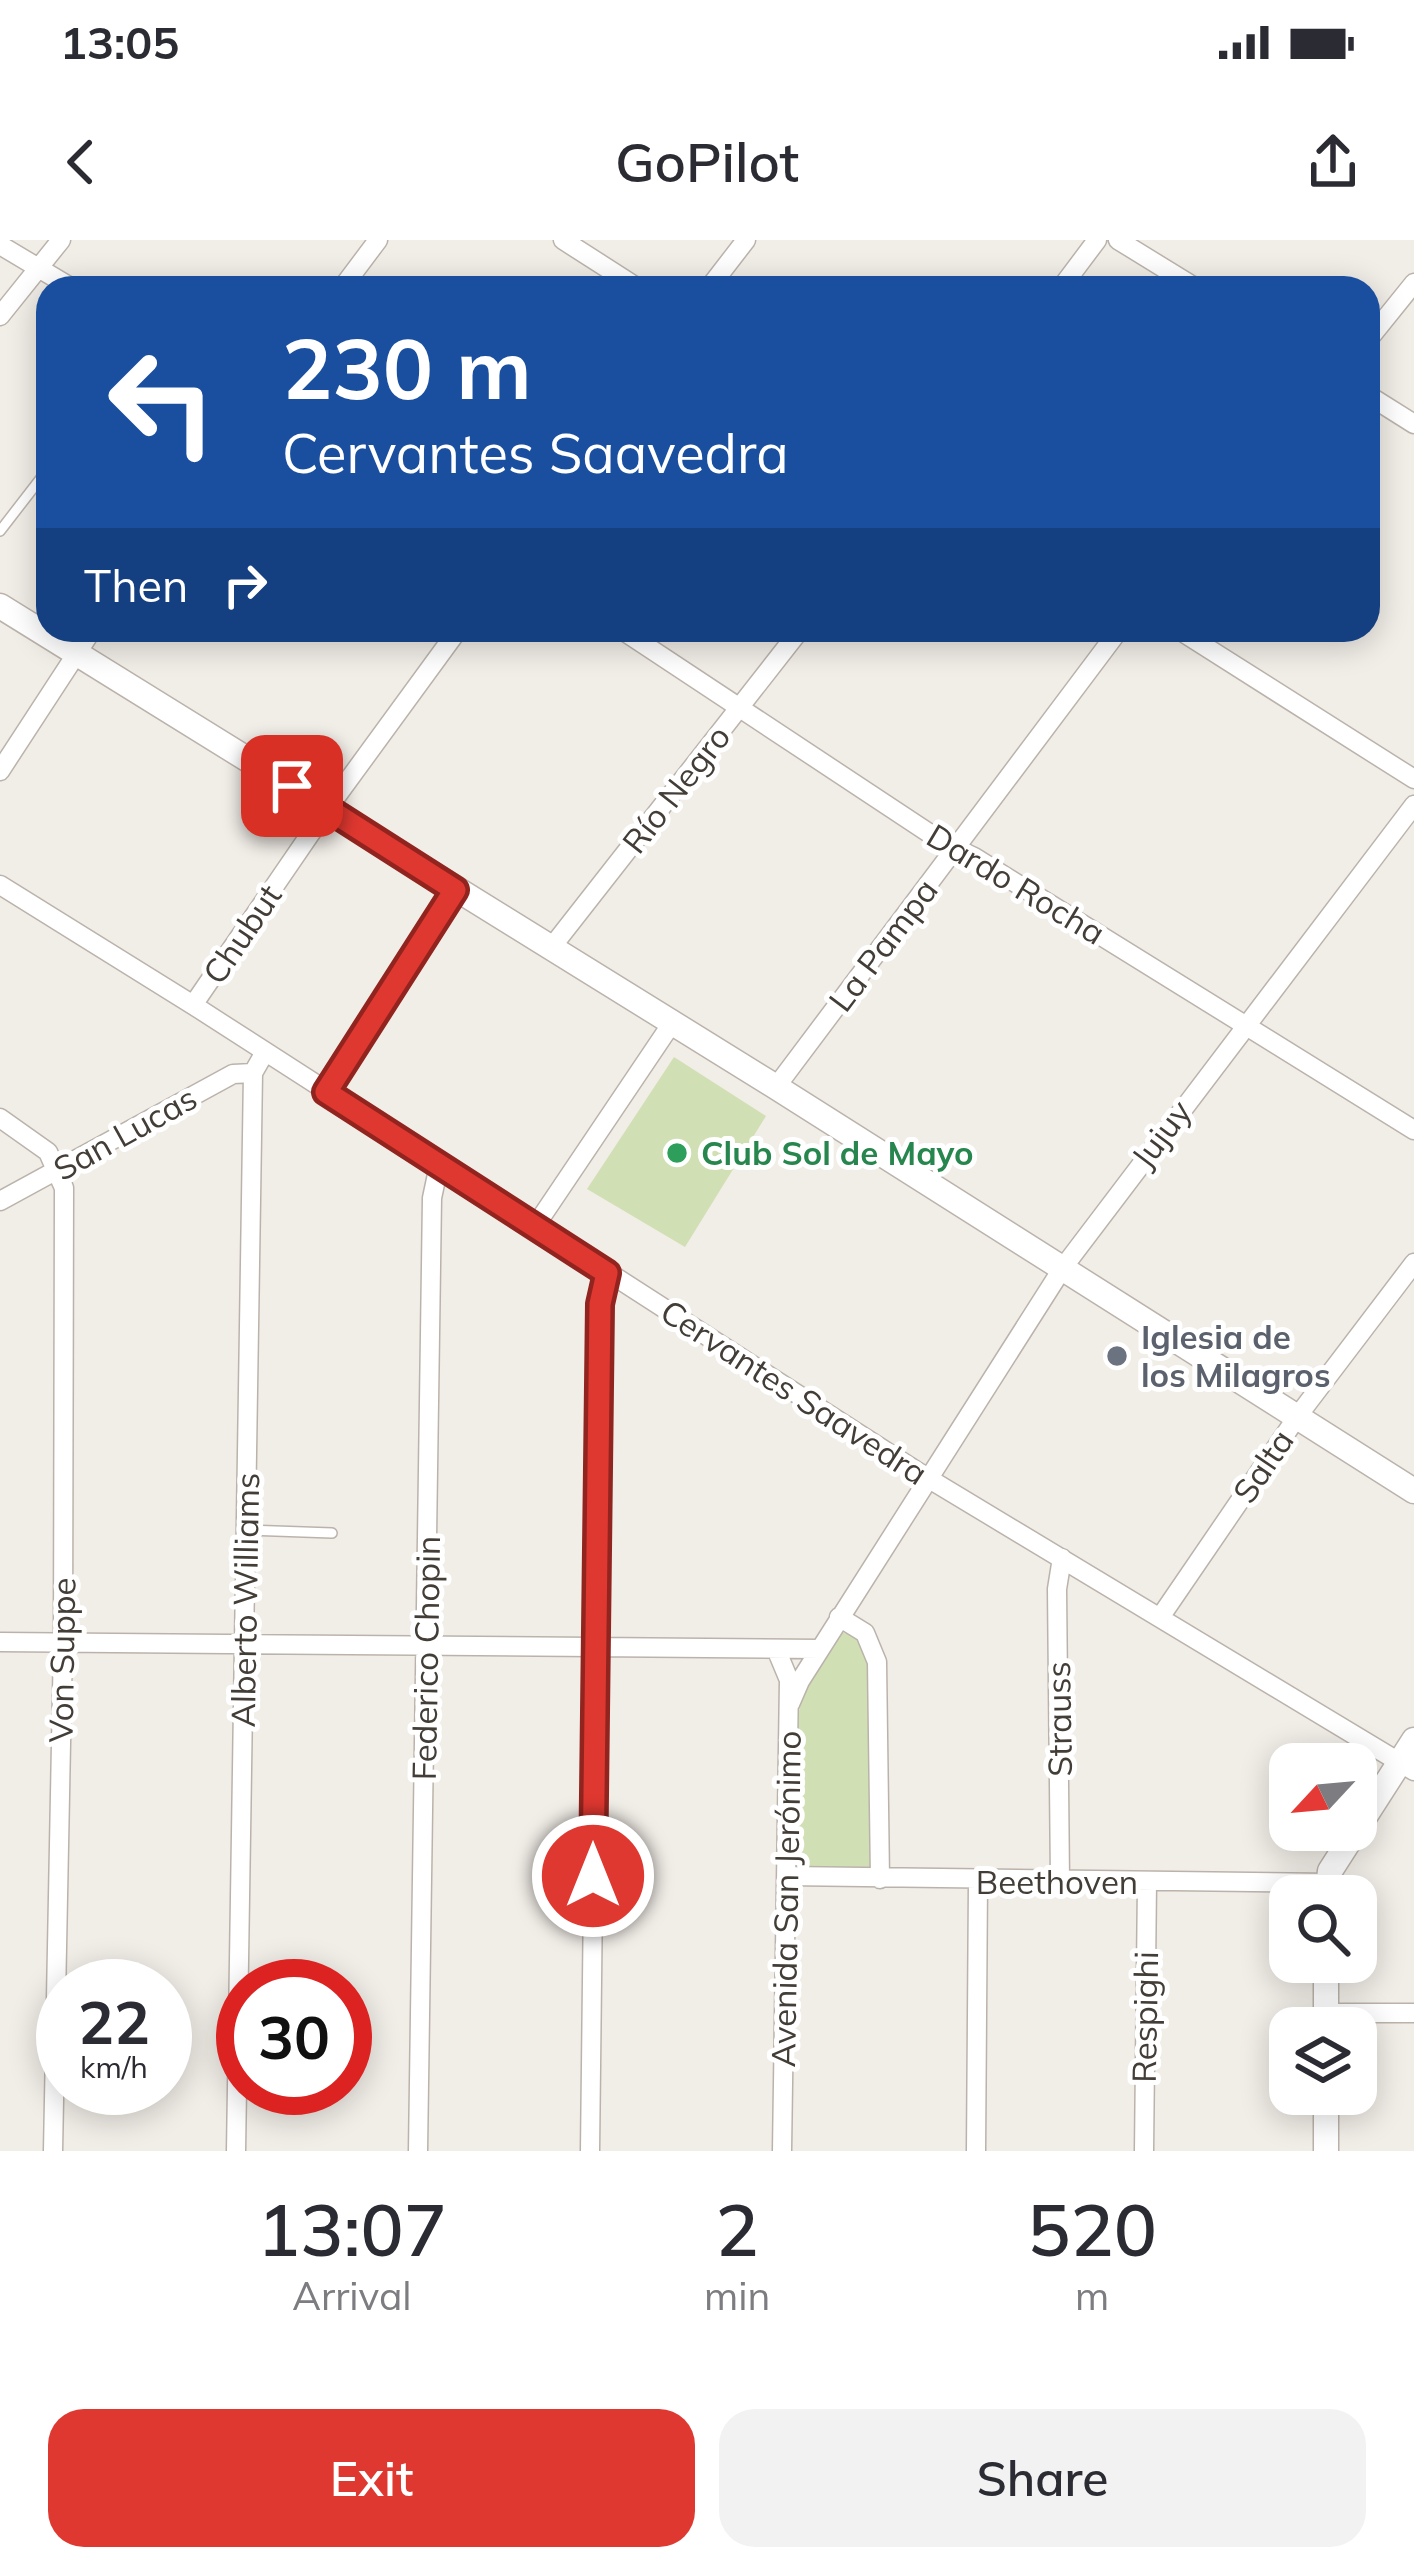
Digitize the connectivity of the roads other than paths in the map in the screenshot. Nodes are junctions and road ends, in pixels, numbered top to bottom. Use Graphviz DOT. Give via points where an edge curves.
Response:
graph roads {
  1 [pos="61,240"];
  2 [pos="377,240"];
  3 [pos="563,240"];
  4 [pos="746,240"];
  5 [pos="1097,240"];
  6 [pos="1118,240"];
  7 [pos="0,245"];
  8 [pos="38,269"];
  9 [pos="51,276"];
  10 [pos="350,276"];
  11 [pos="619,276"];
  12 [pos="719,276"];
  13 [pos="1070,276"];
  14 [pos="1176,276"];
  15 [pos="1414,283"];
  16 [pos="0,316"];
  17 [pos="1380,325"];
  18 [pos="1380,403"];
  19 [pos="1414,424"];
  20 [pos="36,484"];
  21 [pos="0,531"];
  22 [pos="0,606"];
  23 [pos="36,629"];
  24 [pos="56,642"];
  25 [pos="84,642"];
  26 [pos="449,642"];
  27 [pos="641,642"];
  28 [pos="791,642"];
  29 [pos="1110,642"];
  30 [pos="1198,642"];
  31 [pos="75,654"];
  32 [pos="741,707"];
  33 [pos="0,771"];
  34 [pos="1414,778"];
  35 [pos="1414,805"];
  36 [pos="328,808"];
  37 [pos="957,848"];
  38 [pos="0,885"];
  39 [pos="455,890"];
  40 [pos="551,948"];
  41 [pos="193,1005"];
  42 [pos="672,1023"];
  43 [pos="1246,1024"];
  44 [pos="265,1052"];
  45 [pos="253,1073"];
  46 [pos="776,1087"];
  47 [pos="326,1092"];
  48 [pos="0,1118"];
  49 [pos="1414,1130"];
  50 [pos="439,1165"];
  51 [pos="58,1169"];
  52 [pos="0,1201"];
  53 [pos="536,1225"];
  54 [pos="1414,1263"];
  55 [pos="1062,1269"];
  56 [pos="607,1273"];
  57 [pos="1297,1417"];
  58 [pos="926,1477"];
  59 [pos="1414,1491"];
  60 [pos="246,1530"];
  61 [pos="332,1533"];
  62 [pos="1062,1558"];
  63 [pos="1161,1616"];
  64 [pos="839,1617"];
  65 [pos="0,1642"];
  66 [pos="63,1642"];
  67 [pos="245,1644"];
  68 [pos="427,1644"];
  69 [pos="595,1647"];
  70 [pos="820,1648"];
  71 [pos="776,1649"];
  72 [pos="790,1704"];
  73 [pos="1409,1757"];
  74 [pos="1329,1875"];
  75 [pos="787,1876"];
  76 [pos="880,1879"];
  77 [pos="1060,1881"];
  78 [pos="978,1882"];
  79 [pos="1147,1882"];
  80 [pos="1269,1887"];
  81 [pos="1414,2014"];
  82 [pos="1377,2017"];
  83 [pos="1326,2115"];
  84 [pos="53,2151"];
  85 [pos="236,2151"];
  86 [pos="418,2151"];
  87 [pos="590,2151"];
  88 [pos="782,2151"];
  89 [pos="976,2151"];
  90 [pos="1144,2151"];
  91 [pos="1326,2151"];
  1 -- 8 [label="street"];
  2 -- 10 [label="street"];
  3 -- 11 [label="street"];
  4 -- 12 [label="street"];
  5 -- 13 [label="street"];
  6 -- 14 [label="street"];
  7 -- 8 [label="street"];
  8 -- 9 [label="street"];
  8 -- 16 [label="street"];
  15 -- 17 [label="street"];
  18 -- 19 [label="street"];
  20 -- 21 [label="lane"];
  22 -- 23 [label="street"];
  24 -- 31 [label="street"];
  25 -- 31 [label="street"];
  26 -- 36 [label="street, Chubut"];
  27 -- 32 [label="street, Dardo Rocha"];
  28 -- 32 [label="street, Río Negro"];
  29 -- 37 [label="street, La Pampa"];
  30 -- 34 [label="street"];
  31 -- 33 [label="street"];
  31 -- 36 [label="street"];
  32 -- 37 [label="street, Dardo Rocha"];
  32 -- 40 [label="street, Río Negro"];
  35 -- 43 [label="street, Jujuy"];
  36 -- 39 [label="street"];
  36 -- 41 [label="street, Chubut"];
  37 -- 43 [label="street, Dardo Rocha"];
  37 -- 46 [label="street, La Pampa"];
  38 -- 41 [label="street, Cervantes Saavedra"];
  39 -- 40 [label="street"];
  39 -- 47 [label="street"];
  40 -- 42 [label="street"];
  41 -- 44 [label="street, Cervantes Saavedra"];
  42 -- 46 [label="street"];
  42 -- 53 [label="street"];
  43 -- 49 [label="street, Dardo Rocha"];
  43 -- 55 [label="street, Jujuy"];
  44 -- 45 [label="street, Alberto Williams"];
  44 -- 47 [label="street, Cervantes Saavedra"];
  45 -- 51 [label="street, San Lucas" via="233,1074"];
  45 -- 60 [label="street, Alberto Williams"];
  46 -- 55 [label="street"];
  47 -- 50 [label="street, Cervantes Saavedra"];
  48 -- 51 [label="street" via="38,1142"];
  50 -- 53 [label="street, Cervantes Saavedra"];
  50 -- 68 [label="street, Federico Chopin" via="432,1198"];
  51 -- 52 [label="street, San Lucas"];
  51 -- 66 [label="street, Von Suppe"];
  53 -- 56 [label="street, Cervantes Saavedra"];
  54 -- 57 [label="street, Salta"];
  55 -- 57 [label="street"];
  55 -- 58 [label="street, Jujuy"];
  56 -- 58 [label="street, Cervantes Saavedra"];
  56 -- 69 [label="street" via="600,1304"];
  57 -- 59 [label="street"];
  57 -- 63 [label="street, Salta"];
  58 -- 62 [label="street, Cervantes Saavedra"];
  58 -- 64 [label="street, Jujuy"];
  60 -- 61 [label="lane"];
  60 -- 67 [label="street, Alberto Williams"];
  62 -- 63 [label="street, Cervantes Saavedra"];
  62 -- 77 [label="street, Strauss"];
  63 -- 73 [label="street, Cervantes Saavedra"];
  64 -- 70 [label="street, Jujuy"];
  64 -- 76 [label="street" via="865,1633 877,1662"];
  65 -- 66 [label="street"];
  66 -- 67 [label="street"];
  66 -- 84 [label="street, Von Suppe"];
  67 -- 68 [label="street"];
  67 -- 85 [label="street, Alberto Williams"];
  68 -- 69 [label="street"];
  68 -- 86 [label="street, Federico Chopin"];
  69 -- 71 [label="street"];
  69 -- 87 [label="street"];
  70 -- 71 [label="street"];
  70 -- 72 [label="street, Jujuy"];
  71 -- 72 [label="street, Avenida San Jerónimo"];
  72 -- 75 [label="street, Avenida San Jerónimo"];
  73 -- 74 [label="street"];
  75 -- 76 [label="street, Beethoven"];
  75 -- 88 [label="street, Avenida San Jerónimo"];
  76 -- 78 [label="street, Beethoven"];
  77 -- 78 [label="street, Beethoven"];
  77 -- 79 [label="street, Beethoven"];
  78 -- 89 [label="street"];
  79 -- 80 [label="street, Beethoven"];
  79 -- 90 [label="street, Respighi"];
  81 -- 82 [label="street"];
  83 -- 91 [label="street"];
}
